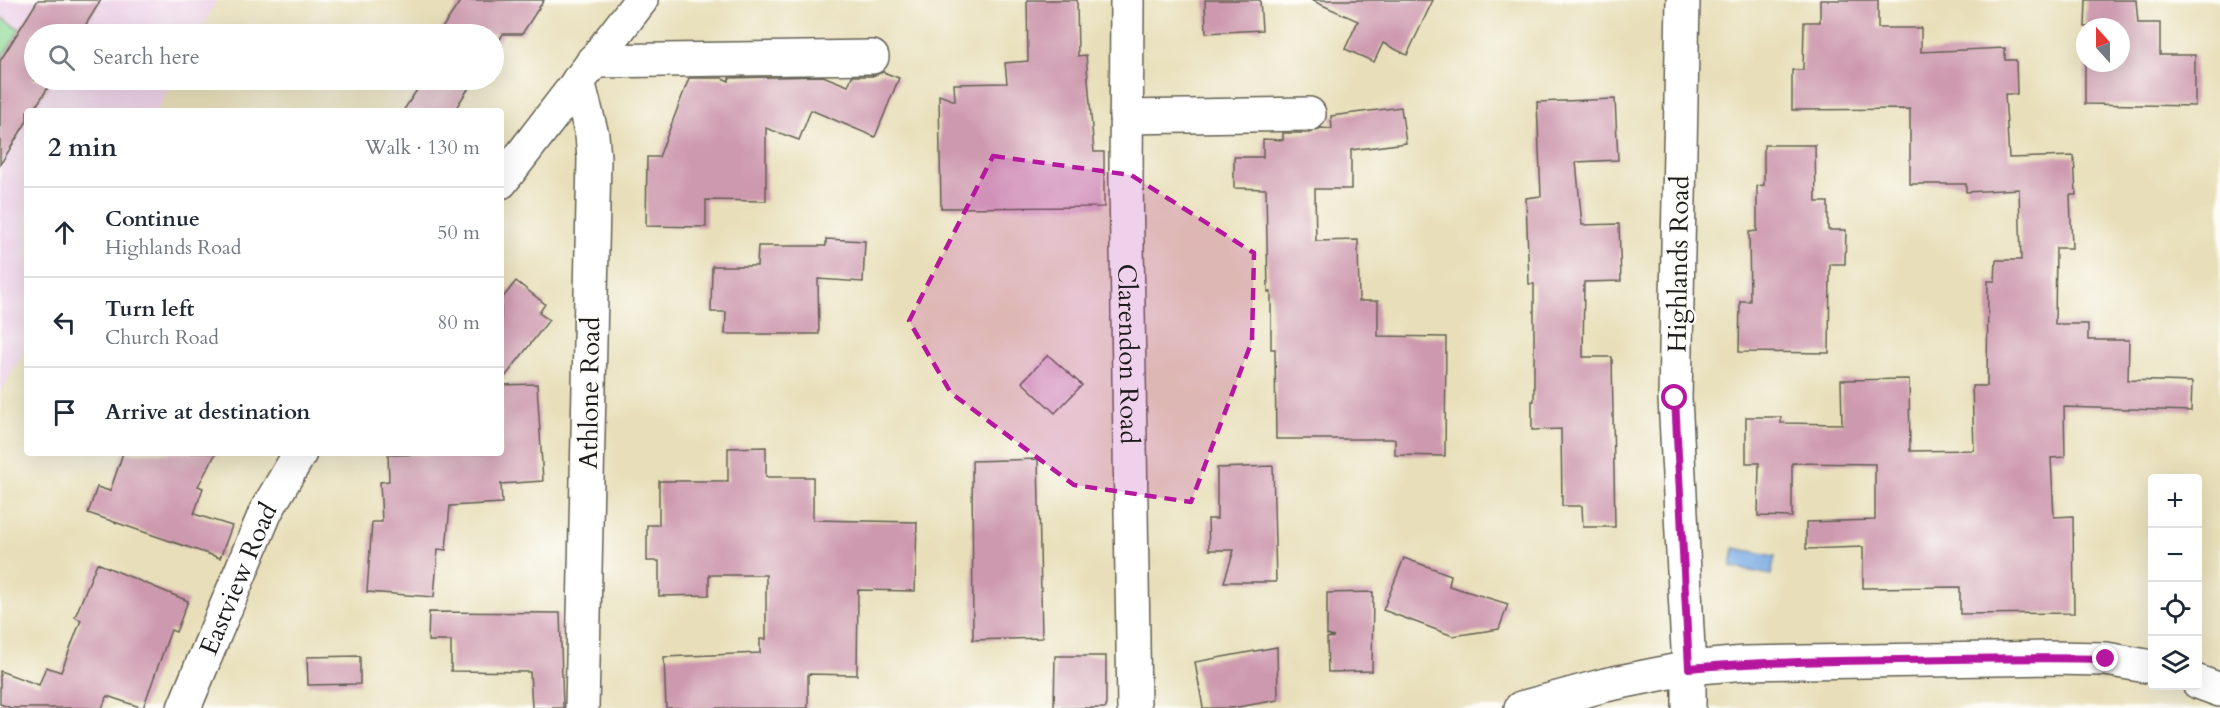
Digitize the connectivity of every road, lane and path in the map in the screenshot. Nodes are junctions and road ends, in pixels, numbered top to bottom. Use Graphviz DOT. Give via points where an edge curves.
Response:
graph roads {
  1 [pos="641,0"];
  2 [pos="1127,0"];
  3 [pos="1683,0"];
  4 [pos="872,57"];
  5 [pos="586,71"];
  6 [pos="1310,114"];
  7 [pos="1126,117"];
  8 [pos="504,178"];
  9 [pos="298,456"];
  10 [pos="2148,666"];
  11 [pos="1689,668"];
  12 [pos="2202,683"];
  13 [pos="2220,690"];
  14 [pos="184,708"];
  15 [pos="582,708"];
  16 [pos="1134,708"];
  17 [pos="1521,708"];
  18 [pos="1689,708"];
  1 -- 5 [label="street"];
  2 -- 7 [label="street, Clarendon Road"];
  3 -- 11 [label="street, Highlands Road" via="1675,398"];
  4 -- 5 [label="street"];
  5 -- 8 [label="street"];
  5 -- 15 [label="street, Athlone Road" via="594,158"];
  6 -- 7 [label="street"];
  7 -- 16 [label="street, Clarendon Road"];
  9 -- 14 [label="street, Eastview Road" via="266,511"];
  10 -- 11 [label="street" via="2106,659 2049,658 1777,662"];
  11 -- 17 [label="street"];
  11 -- 18 [label="street, Highlands Road"];
  12 -- 13 [label="street"];
}
